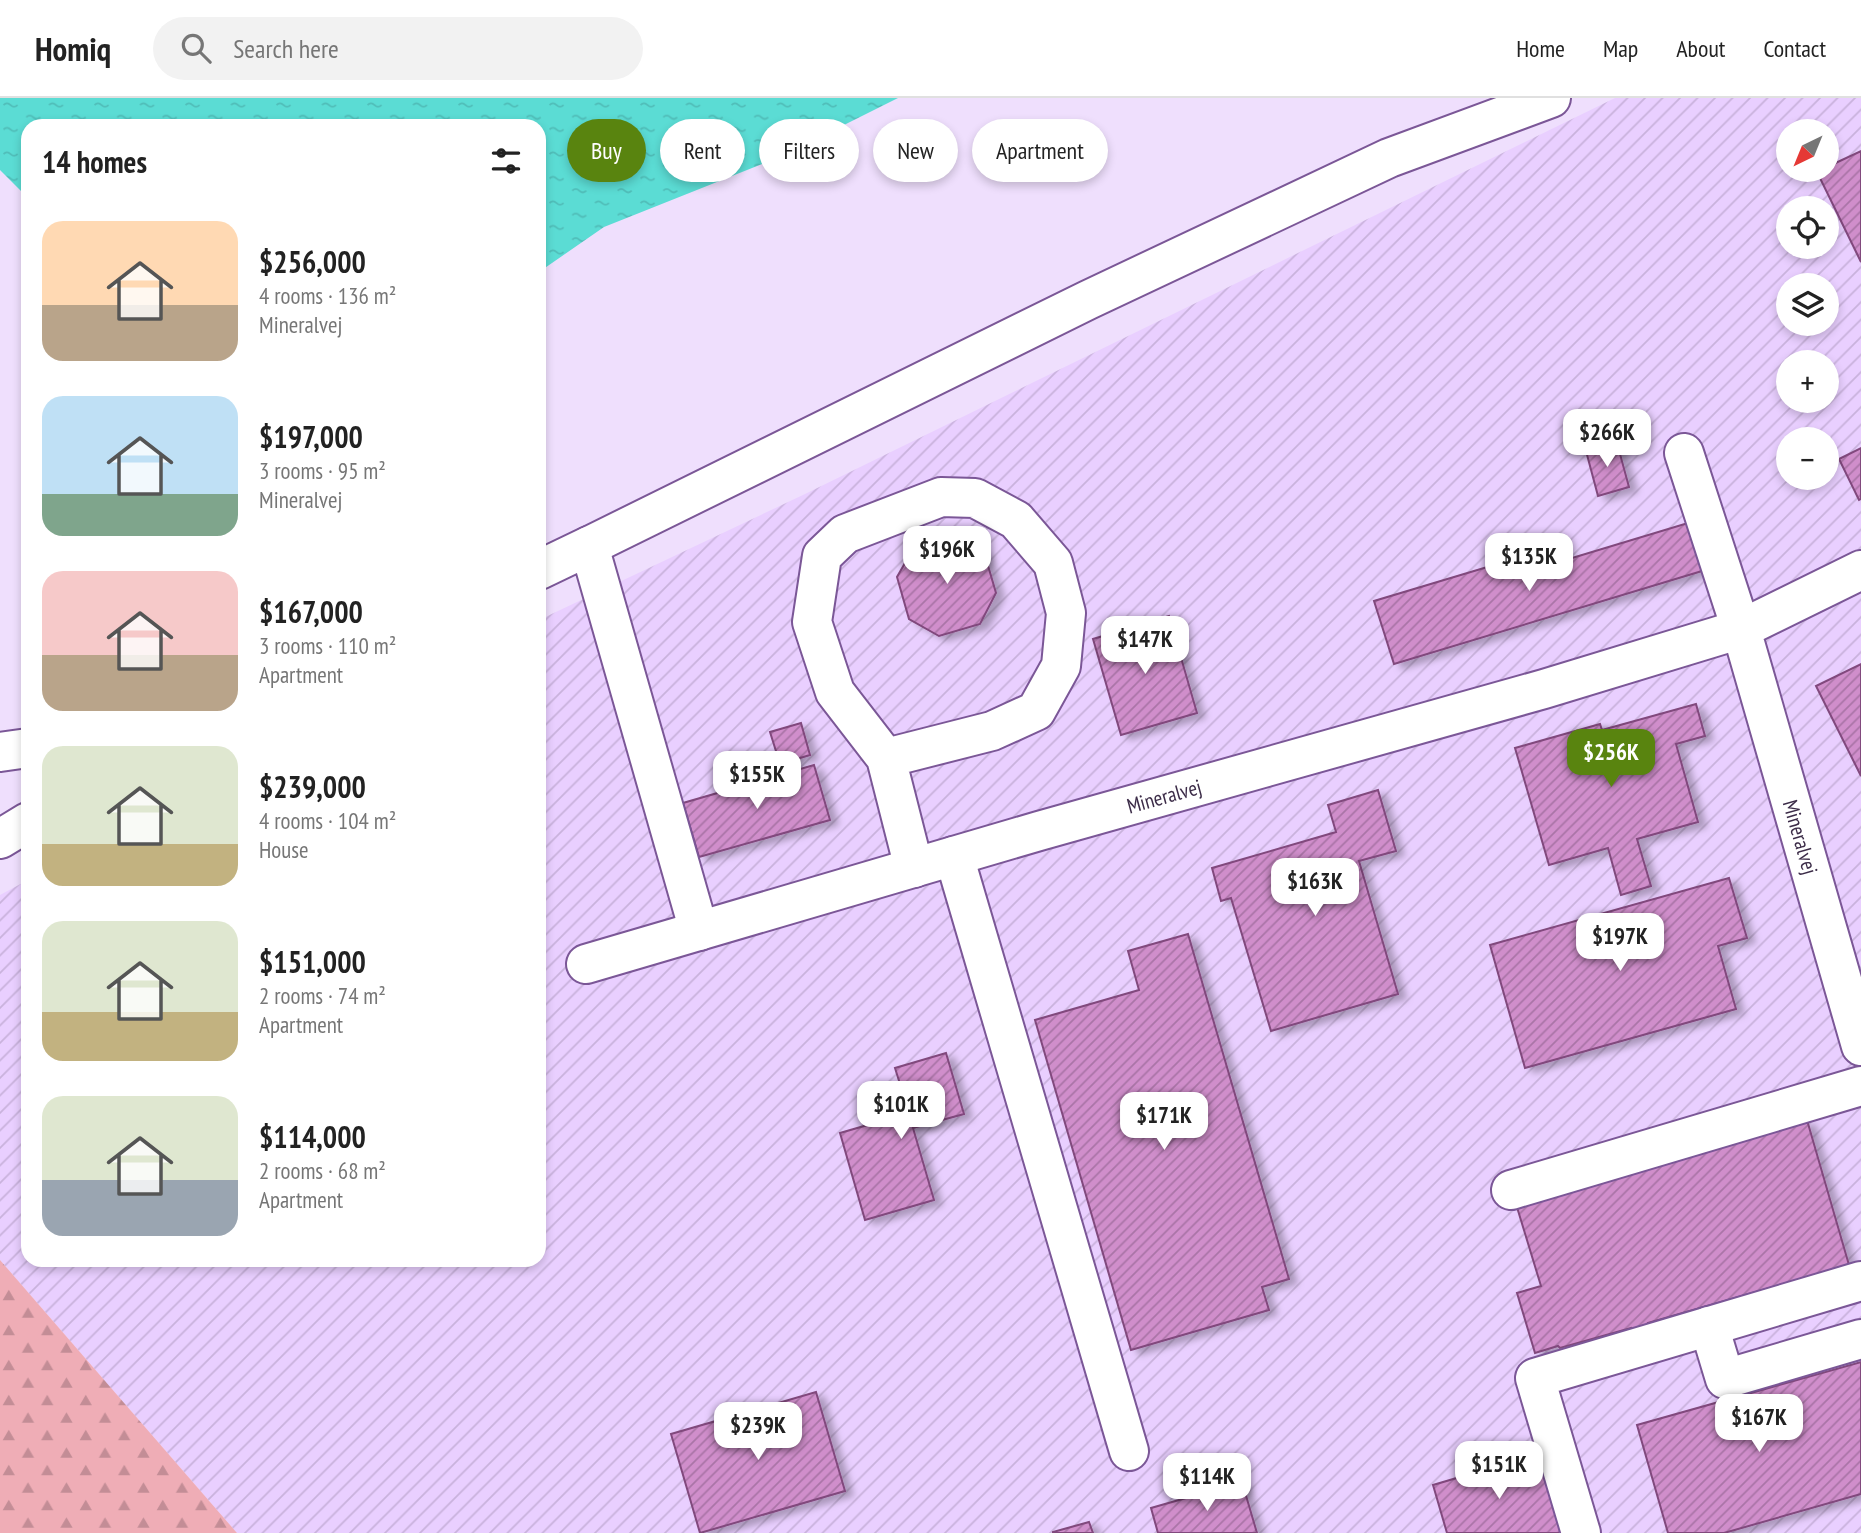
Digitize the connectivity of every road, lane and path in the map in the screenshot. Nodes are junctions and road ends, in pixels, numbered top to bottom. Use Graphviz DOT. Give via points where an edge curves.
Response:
graph roads {
  1 [pos="1550,98"];
  2 [pos="1684,453"];
  3 [pos="589,546"];
  4 [pos="546,567"];
  5 [pos="1861,570"];
  6 [pos="1741,629"];
  7 [pos="21,749"];
  8 [pos="0,752"];
  9 [pos="886,758"];
  10 [pos="21,826"];
  11 [pos="0,839"];
  12 [pos="954,856"];
  13 [pos="914,867"];
  14 [pos="699,931"];
  15 [pos="586,964"];
  16 [pos="1860,1039"];
  17 [pos="1861,1086"];
  18 [pos="1511,1190"];
  19 [pos="1861,1280"];
  20 [pos="1709,1326"];
  21 [pos="1861,1339"];
  22 [pos="1129,1451"];
  23 [pos="1581,1533"];
  1 -- 3 [label="street" via="1389,158 1088,300"];
  2 -- 6 [label="street"];
  3 -- 4 [label="street"];
  3 -- 14 [label="street"];
  5 -- 6 [label="street, Mineralvej"];
  6 -- 12 [label="street, Mineralvej"];
  6 -- 16 [label="street, Mineralvej"];
  7 -- 8 [label="street"];
  9 -- 9 [label="street" via="835,692 812,622 822,556 845,534 941,497 975,498 1016,520 1053,563 1066,613 1061,666 1036,712 992,731"];
  9 -- 13 [label="street"];
  10 -- 11 [label="street"];
  12 -- 13 [label="street, Mineralvej"];
  12 -- 22 [label="street"];
  13 -- 14 [label="street, Mineralvej"];
  14 -- 15 [label="street, Mineralvej"];
  17 -- 18 [label="street"];
  19 -- 20 [label="street"];
  20 -- 21 [label="street" via="1725,1379"];
  20 -- 23 [label="street" via="1535,1378"];
}
